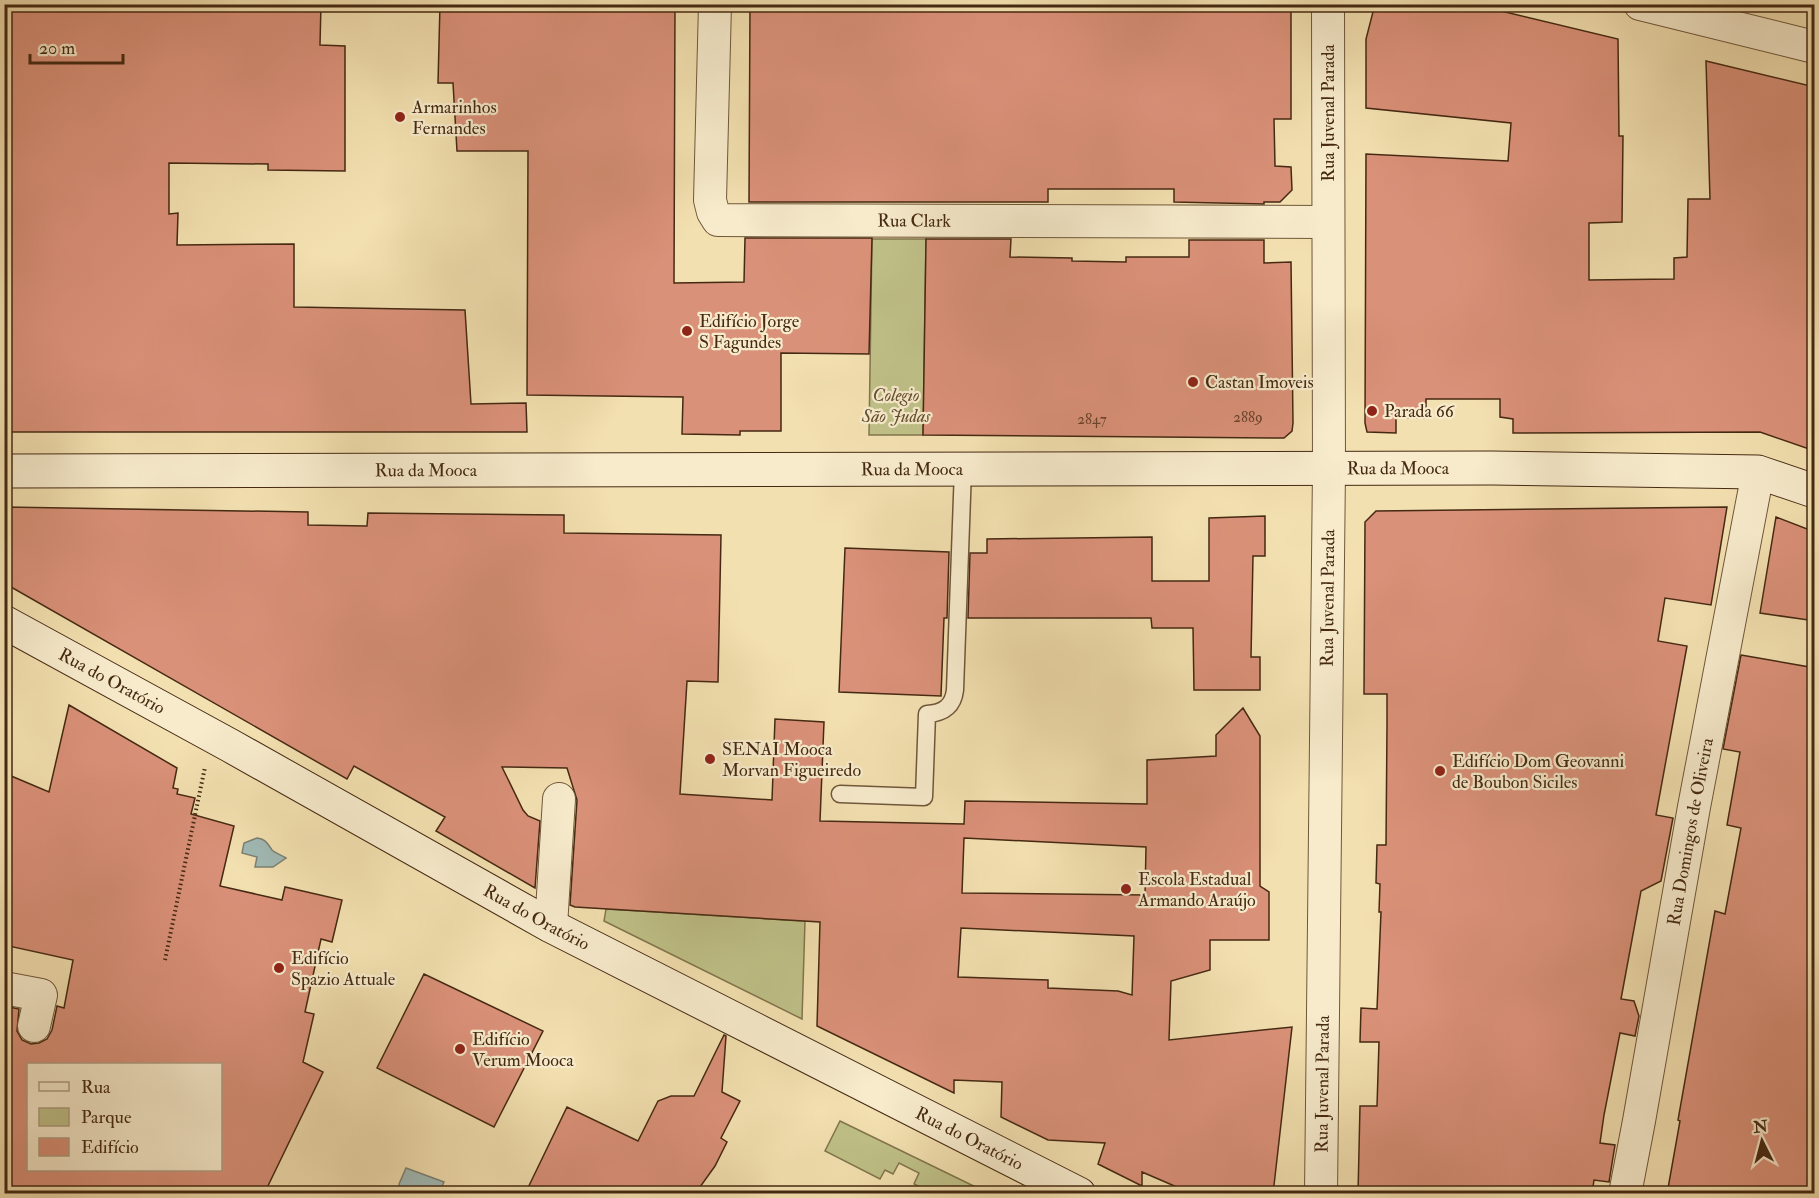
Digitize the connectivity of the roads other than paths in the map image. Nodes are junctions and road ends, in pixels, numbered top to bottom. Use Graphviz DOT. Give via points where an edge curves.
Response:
graph roads {
  1 [pos="715,4"];
  2 [pos="1328,4"];
  3 [pos="1640,4"];
  4 [pos="1815,47"];
  5 [pos="1328,222"];
  6 [pos="963,468"];
  7 [pos="1329,469"];
  8 [pos="4,471"];
  9 [pos="1758,472"];
  10 [pos="1815,491"];
  11 [pos="4,622"];
  12 [pos="840,794"];
  13 [pos="559,799"];
  14 [pos="551,926"];
  15 [pos="4,988"];
  16 [pos="34,1026"];
  17 [pos="1045,1186"];
  18 [pos="1079,1194"];
  19 [pos="1321,1194"];
  20 [pos="1625,1194"];
  1 -- 5 [label="street, Rua Clark" via="710,200 718,220"];
  2 -- 5 [label="street, Rua Juvenal Parada"];
  3 -- 4 [label="street"];
  5 -- 7 [label="street, Rua Juvenal Parada"];
  6 -- 7 [label="main road, Rua da Mooca"];
  6 -- 8 [label="main road, Rua da Mooca"];
  6 -- 12 [label="lane" via="954,700 938,713 927,714 924,797"];
  7 -- 9 [label="main road, Rua da Mooca"];
  7 -- 19 [label="street, Rua Juvenal Parada"];
  9 -- 10 [label="main road, Rua da Mooca"];
  9 -- 20 [label="street, Rua Domingos de Oliveira"];
  11 -- 14 [label="main road, Rua do Oratório"];
  13 -- 14 [label="street"];
  14 -- 17 [label="main road, Rua do Oratório"];
  15 -- 16 [label="street" via="40,995"];
  17 -- 18 [label="main road, Rua do Oratório"];
}
